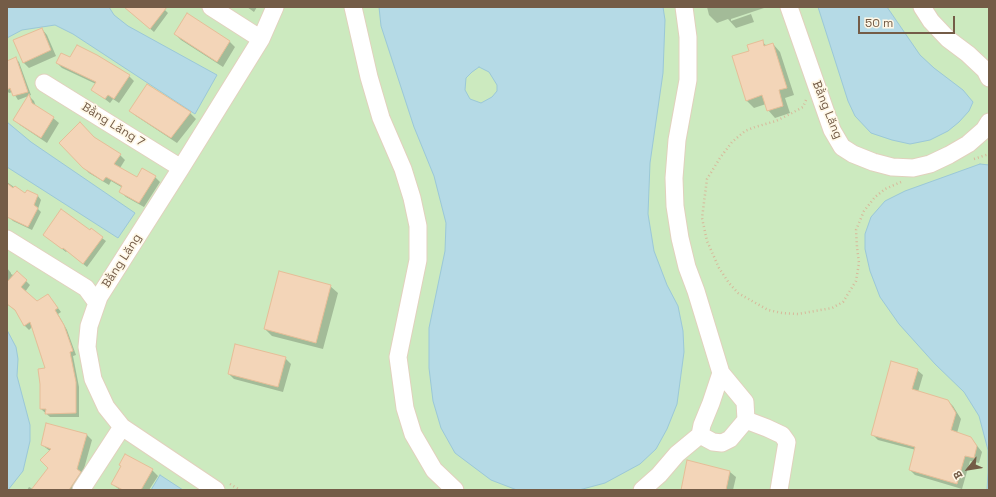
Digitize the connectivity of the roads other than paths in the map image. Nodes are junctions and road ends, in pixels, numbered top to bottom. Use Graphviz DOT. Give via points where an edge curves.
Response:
graph roads {
  1 [pos="210,7"];
  2 [pos="275,7"];
  3 [pos="353,7"];
  4 [pos="684,7"];
  5 [pos="789,7"];
  6 [pos="922,7"];
  7 [pos="261,39"];
  8 [pos="989,78"];
  9 [pos="44,83"];
  10 [pos="989,122"];
  11 [pos="181,168"];
  12 [pos="7,239"];
  13 [pos="105,287"];
  14 [pos="86,288"];
  15 [pos="97,303"];
  16 [pos="721,373"];
  17 [pos="746,420"];
  18 [pos="122,427"];
  19 [pos="700,435"];
  20 [pos="221,486"];
  21 [pos="81,490"];
  22 [pos="455,490"];
  23 [pos="642,490"];
  24 [pos="779,490"];
  1 -- 7 [label="street"];
  2 -- 7 [label="street, Bằng Lăng"];
  3 -- 22 [label="street" via="381,118 403,169 418,226 418,260 398,357 405,408 413,434 427,459 434,470"];
  4 -- 16 [label="street" via="688,37 688,80 676,140 675,206 687,267"];
  5 -- 10 [label="street, Bằng Lăng" via="832,130 842,147 853,154 892,167 913,168 930,164 968,144"];
  6 -- 8 [label="street" via="931,21 979,65"];
  7 -- 11 [label="street, Bằng Lăng"];
  9 -- 11 [label="street, Bằng Lăng 7"];
  11 -- 13 [label="street, Bằng Lăng"];
  12 -- 14 [label="street"];
  13 -- 14 [label="street"];
  13 -- 15 [label="street, Bằng Lăng"];
  14 -- 15 [label="street"];
  15 -- 18 [label="street, Bằng Lăng" via="89,326 87,347 93,379 106,407"];
  16 -- 17 [label="street" via="745,402"];
  16 -- 19 [label="street"];
  17 -- 19 [label="street" via="722,443 712,442"];
  17 -- 24 [label="street" via="782,435 787,442"];
  18 -- 20 [label="street, Bằng Lăng"];
  18 -- 21 [label="street"];
  19 -- 23 [label="street" via="677,454"];
}
